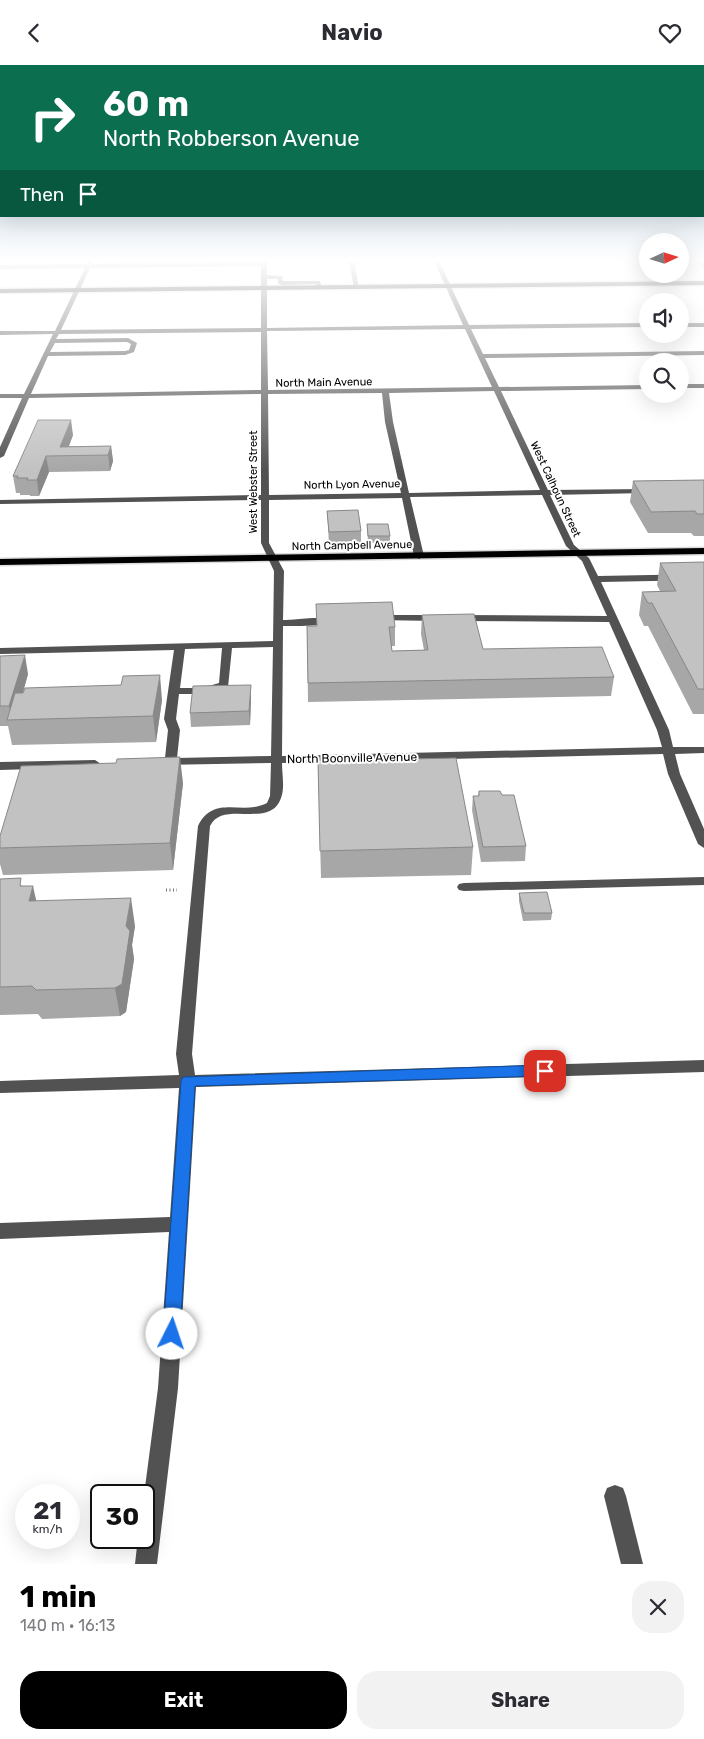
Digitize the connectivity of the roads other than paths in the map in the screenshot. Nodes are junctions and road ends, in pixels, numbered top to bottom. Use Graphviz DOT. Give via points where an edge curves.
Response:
graph roads {
  1 [pos="130,331"];
  2 [pos="264,331"];
  3 [pos="468,331"];
  4 [pos="58,332"];
  5 [pos="0,333"];
  6 [pos="53,341"];
  7 [pos="704,353"];
  8 [pos="47,354"];
  9 [pos="480,356"];
  10 [pos="689,386"];
  11 [pos="704,386"];
  12 [pos="639,387"];
  13 [pos="495,390"];
  14 [pos="384,391"];
  15 [pos="264,393"];
  16 [pos="0,396"];
  17 [pos="26,396"];
  18 [pos="0,457"];
  19 [pos="654,491"];
  20 [pos="545,493"];
  21 [pos="406,495"];
  22 [pos="265,497"];
  23 [pos="0,502"];
  24 [pos="704,551"];
  25 [pos="579,553"];
  26 [pos="419,556"];
  27 [pos="272,558"];
  28 [pos="0,562"];
  29 [pos="704,577"];
  30 [pos="595,579"];
  31 [pos="346,619"];
  32 [pos="364,619"];
  33 [pos="613,619"];
  34 [pos="278,623"];
  35 [pos="277,644"];
  36 [pos="227,645"];
  37 [pos="180,646"];
  38 [pos="0,651"];
  39 [pos="174,691"];
  40 [pos="704,750"];
  41 [pos="668,751"];
  42 [pos="276,760"];
  43 [pos="171,762"];
  44 [pos="152,763"];
  45 [pos="105,764"];
  46 [pos="0,766"];
  47 [pos="704,844"];
  48 [pos="704,881"];
  49 [pos="464,887"];
  50 [pos="704,1066"];
  51 [pos="188,1081"];
  52 [pos="0,1087"];
  53 [pos="179,1224"];
  54 [pos="0,1231"];
  55 [pos="616,1496"];
  56 [pos="146,1564"];
  57 [pos="632,1564"];
  1 -- 4 [label="street"];
  2 -- 15 [label="street, West Webster Street"];
  3 -- 9 [label="street, West Calhoun Street"];
  4 -- 5 [label="street"];
  4 -- 6 [label="street"];
  6 -- 8 [label="street"];
  6 -- 8 [label="street" via="134,343 132,351 125,353"];
  7 -- 9 [label="street"];
  8 -- 17 [label="street"];
  9 -- 13 [label="street, West Calhoun Street"];
  10 -- 11 [label="street"];
  12 -- 13 [label="street, North Main Avenue"];
  13 -- 14 [label="street, North Main Avenue"];
  13 -- 20 [label="street, West Calhoun Street"];
  14 -- 15 [label="street, North Main Avenue"];
  14 -- 21 [label="street"];
  15 -- 17 [label="street, North Main Avenue"];
  15 -- 22 [label="street, West Webster Street"];
  16 -- 17 [label="street, North Main Avenue"];
  17 -- 18 [label="street"];
  19 -- 20 [label="street, North Lyon Avenue"];
  20 -- 21 [label="street, North Lyon Avenue"];
  20 -- 25 [label="street, West Calhoun Street" via="570,546"];
  21 -- 22 [label="street, North Lyon Avenue"];
  21 -- 26 [label="street"];
  22 -- 23 [label="street, North Lyon Avenue"];
  22 -- 27 [label="street, West Webster Street" via="266,543"];
  24 -- 25 [label="main road, North Campbell Avenue"];
  25 -- 26 [label="main road, North Campbell Avenue"];
  25 -- 30 [label="street, West Calhoun Street"];
  26 -- 27 [label="main road, North Campbell Avenue"];
  27 -- 28 [label="main road, North Campbell Avenue"];
  27 -- 34 [label="street, West Webster Street" via="278,571"];
  29 -- 30 [label="street"];
  30 -- 33 [label="street, West Calhoun Street"];
  31 -- 34 [label="street"];
  32 -- 33 [label="street"];
  33 -- 41 [label="street, West Calhoun Street" via="664,730"];
  34 -- 35 [label="street, West Webster Street"];
  35 -- 36 [label="street"];
  35 -- 42 [label="street, West Webster Street"];
  36 -- 37 [label="street"];
  36 -- 39 [label="street" via="224,685 202,691"];
  37 -- 38 [label="street"];
  37 -- 39 [label="street"];
  39 -- 43 [label="street" via="170,719 174,730"];
  40 -- 41 [label="street, North Boonville Avenue"];
  41 -- 42 [label="street, North Boonville Avenue"];
  41 -- 47 [label="street, West Calhoun Street" via="674,774"];
  42 -- 43 [label="street, North Boonville Avenue"];
  42 -- 51 [label="street, West Webster Street" via="276,796 271,807 218,812 205,820 184,1054"];
  43 -- 44 [label="street, North Boonville Avenue"];
  45 -- 46 [label="street"];
  48 -- 49 [label="street"];
  50 -- 51 [label="street"];
  51 -- 52 [label="street"];
  51 -- 53 [label="street"];
  53 -- 54 [label="street"];
  53 -- 56 [label="street" via="168,1388"];
  55 -- 57 [label="street"];
}
